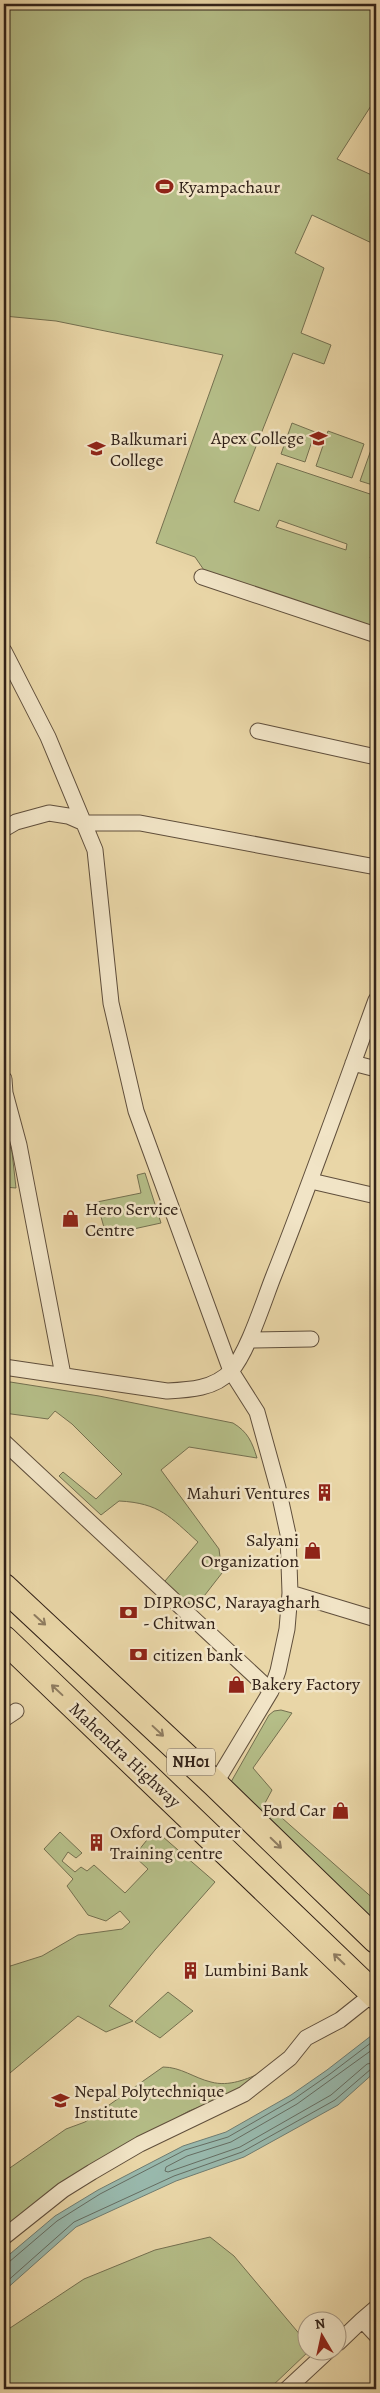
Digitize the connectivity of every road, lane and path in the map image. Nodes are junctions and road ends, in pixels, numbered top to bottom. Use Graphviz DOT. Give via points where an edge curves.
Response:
graph roads {
  1 [pos="202,577"];
  2 [pos="376,635"];
  3 [pos="4,651"];
  4 [pos="258,731"];
  5 [pos="376,757"];
  6 [pos="84,823"];
  7 [pos="4,829"];
  8 [pos="376,867"];
  9 [pos="376,1000"];
  10 [pos="353,1063"];
  11 [pos="376,1069"];
  12 [pos="4,1079"];
  13 [pos="311,1181"];
  14 [pos="376,1196"];
  15 [pos="249,1340"];
  16 [pos="311,1340"];
  17 [pos="4,1367"];
  18 [pos="231,1371"];
  19 [pos="63,1376"];
  20 [pos="4,1442"];
  21 [pos="4,1587"];
  22 [pos="290,1593"];
  23 [pos="376,1619"];
  24 [pos="4,1638"];
  25 [pos="271,1691"];
  26 [pos="215,1784"];
  27 [pos="376,1940"];
  28 [pos="375,1994"];
  29 [pos="4,2237"];
  30 [pos="376,2308"];
  31 [pos="362,2320"];
  32 [pos="348,2333"];
  33 [pos="376,2335"];
  34 [pos="318,2360"];
  35 [pos="287,2389"];
  1 -- 2 [label="street"];
  3 -- 6 [label="street" via="48,737"];
  4 -- 5 [label="street"];
  6 -- 7 [label="street" via="49,813 16,822"];
  6 -- 8 [label="street" via="140,823"];
  6 -- 18 [label="street" via="95,850 111,1004 134,1102"];
  9 -- 10 [label="street"];
  10 -- 11 [label="street"];
  10 -- 13 [label="street"];
  12 -- 19 [label="street"];
  13 -- 14 [label="street"];
  13 -- 15 [label="street"];
  15 -- 16 [label="street"];
  15 -- 18 [label="street"];
  17 -- 19 [label="street"];
  18 -- 19 [label="street" via="215,1383 192,1390 167,1391"];
  18 -- 22 [label="street" via="257,1412 278,1488 288,1534"];
  20 -- 25 [label="street"];
  21 -- 26 [label="highway, NH01, one-way"];
  22 -- 23 [label="street"];
  22 -- 25 [label="street" via="287,1629"];
  28 -- 24 [label="highway, Mahendra Highway / NH01, one-way"];
  25 -- 26 [label="street"];
  26 -- 27 [label="highway, NH01, one-way"];
  28 -- 29 [label="street" via="340,2020 306,2038 290,2058 244,2094 140,2144 92,2172 63,2190"];
  30 -- 31 [label="street"];
  31 -- 32 [label="street"];
  31 -- 33 [label="street"];
  34 -- 35 [label="street"];
}
